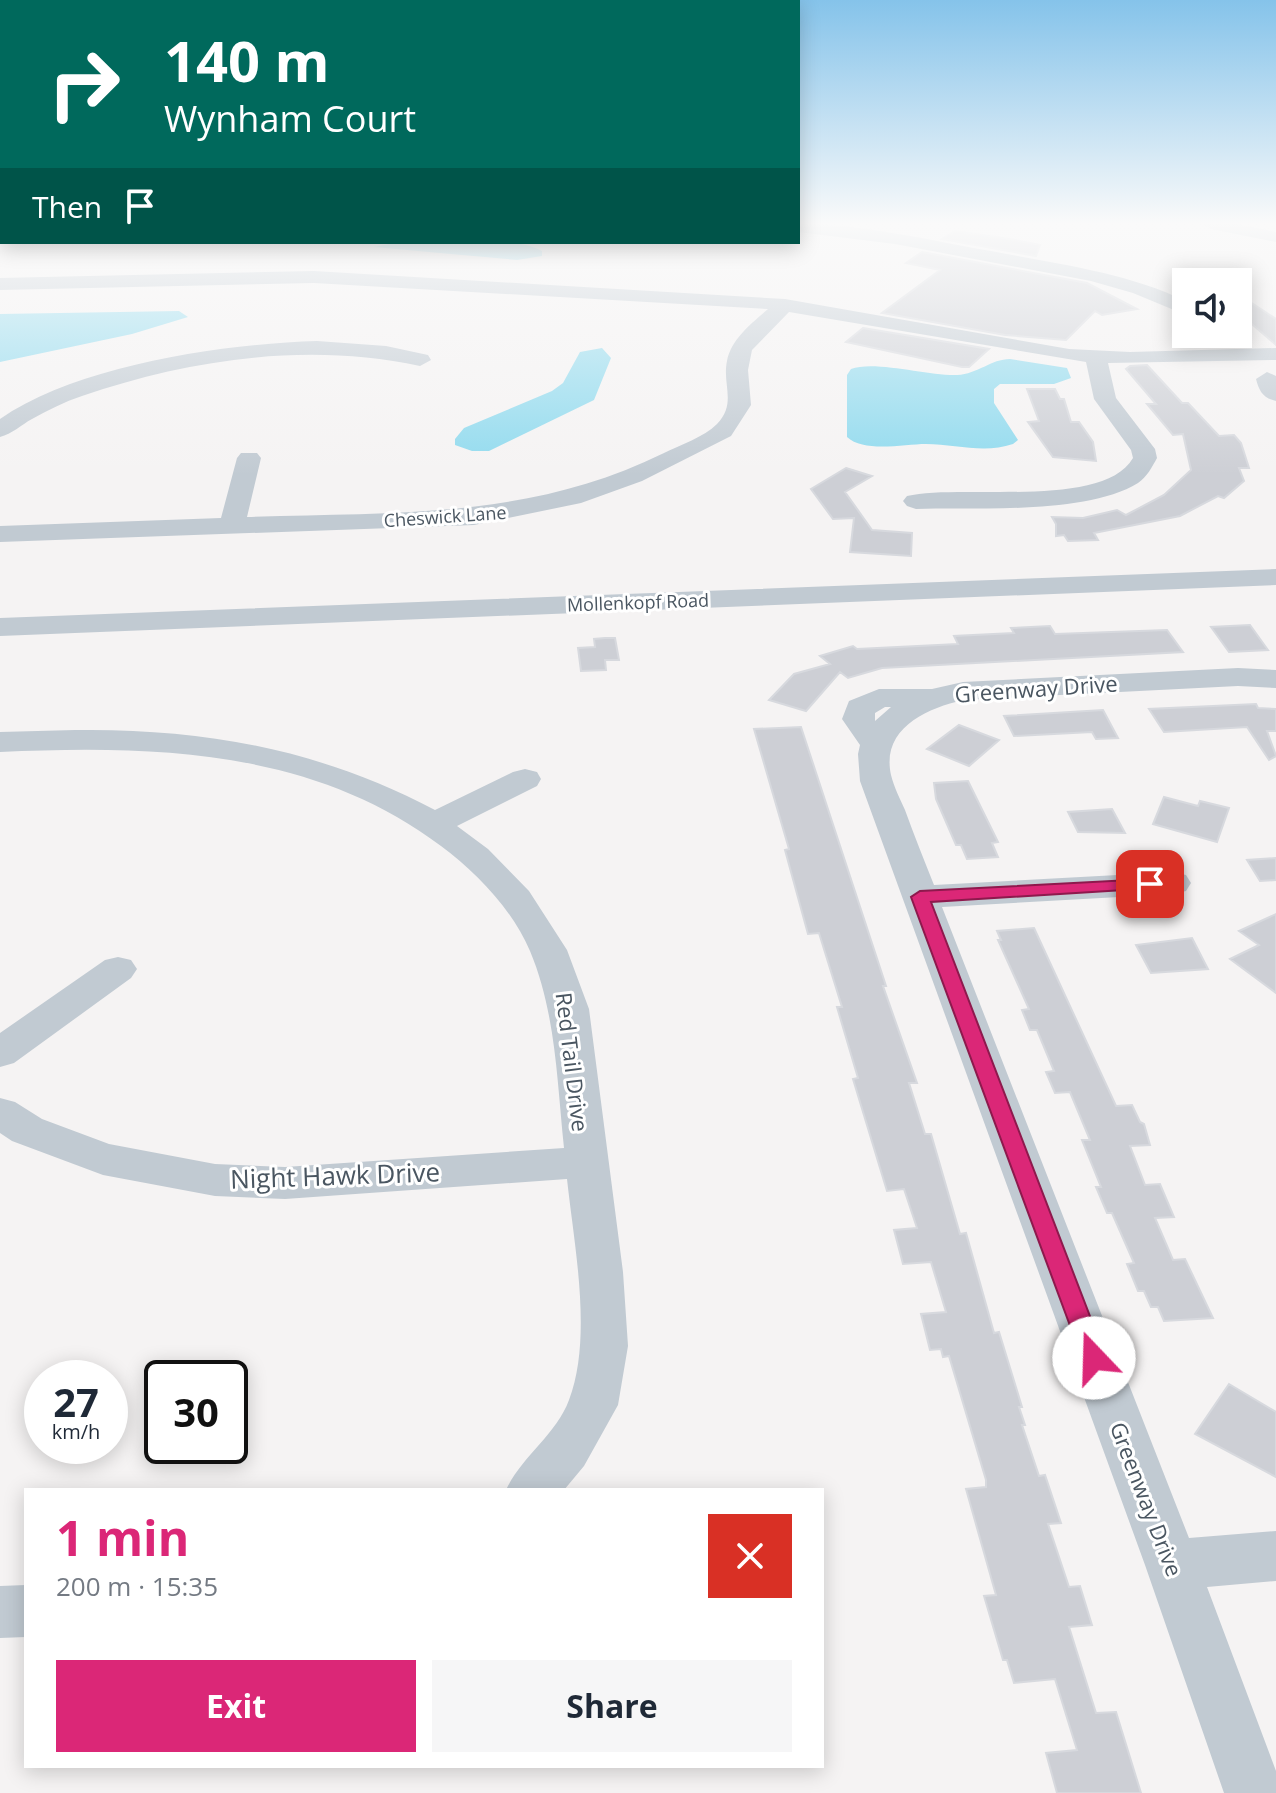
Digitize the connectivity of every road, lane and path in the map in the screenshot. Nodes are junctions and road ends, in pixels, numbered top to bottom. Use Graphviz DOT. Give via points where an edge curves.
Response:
graph roads {
  1 [pos="782,308"];
  2 [pos="799,308"];
  3 [pos="1230,348"];
  4 [pos="1276,354"];
  5 [pos="1237,355"];
  6 [pos="1096,357"];
  7 [pos="420,360"];
  8 [pos="1273,385"];
  9 [pos="0,430"];
  10 [pos="249,458"];
  11 [pos="916,501"];
  12 [pos="232,526"];
  13 [pos="0,534"];
  14 [pos="1276,577"];
  15 [pos="0,627"];
  16 [pos="1276,679"];
  17 [pos="0,742"];
  18 [pos="525,779"];
  19 [pos="434,824"];
  20 [pos="1173,883"];
  21 [pos="920,897"];
  22 [pos="118,969"];
  23 [pos="0,1053"];
  24 [pos="0,1113"];
  25 [pos="586,1162"];
  26 [pos="534,1488"];
  27 [pos="1276,1556"];
  28 [pos="1172,1565"];
  29 [pos="24,1611"];
  30 [pos="0,1612"];
  31 [pos="1254,1793"];
  1 -- 12 [label="street, Cheswick Lane" via="742,349 738,365 743,398 723,431 623,481 561,502 499,514"];
  2 -- 6 [label="street" via="1023,349"];
  3 -- 5 [label="street"];
  4 -- 5 [label="street"];
  5 -- 6 [label="street"];
  5 -- 8 [label="street"];
  6 -- 11 [label="street" via="1105,399 1144,450 1132,476 1080,494"];
  7 -- 9 [label="street" via="322,347 220,354 81,387"];
  10 -- 12 [label="street"];
  12 -- 13 [label="street, Cheswick Lane"];
  14 -- 15 [label="street, Mollenkopf Road"];
  16 -- 21 [label="street, Greenway Drive" via="981,688 931,698 894,719 876,745 874,773"];
  17 -- 19 [label="street, Red Tail Drive" via="119,739 199,744 350,781"];
  18 -- 19 [label="street"];
  19 -- 25 [label="street, Red Tail Drive" via="502,878 546,942 569,1009"];
  20 -- 21 [label="street"];
  21 -- 28 [label="street, Greenway Drive"];
  22 -- 23 [label="street"];
  24 -- 25 [label="street, Night Hawk Drive" via="27,1130 103,1159 215,1180 285,1183"];
  25 -- 26 [label="street, Red Tail Drive" via="604,1346 593,1405 566,1450"];
  27 -- 28 [label="street"];
  28 -- 31 [label="street, Greenway Drive"];
  29 -- 30 [label="street"];
}
